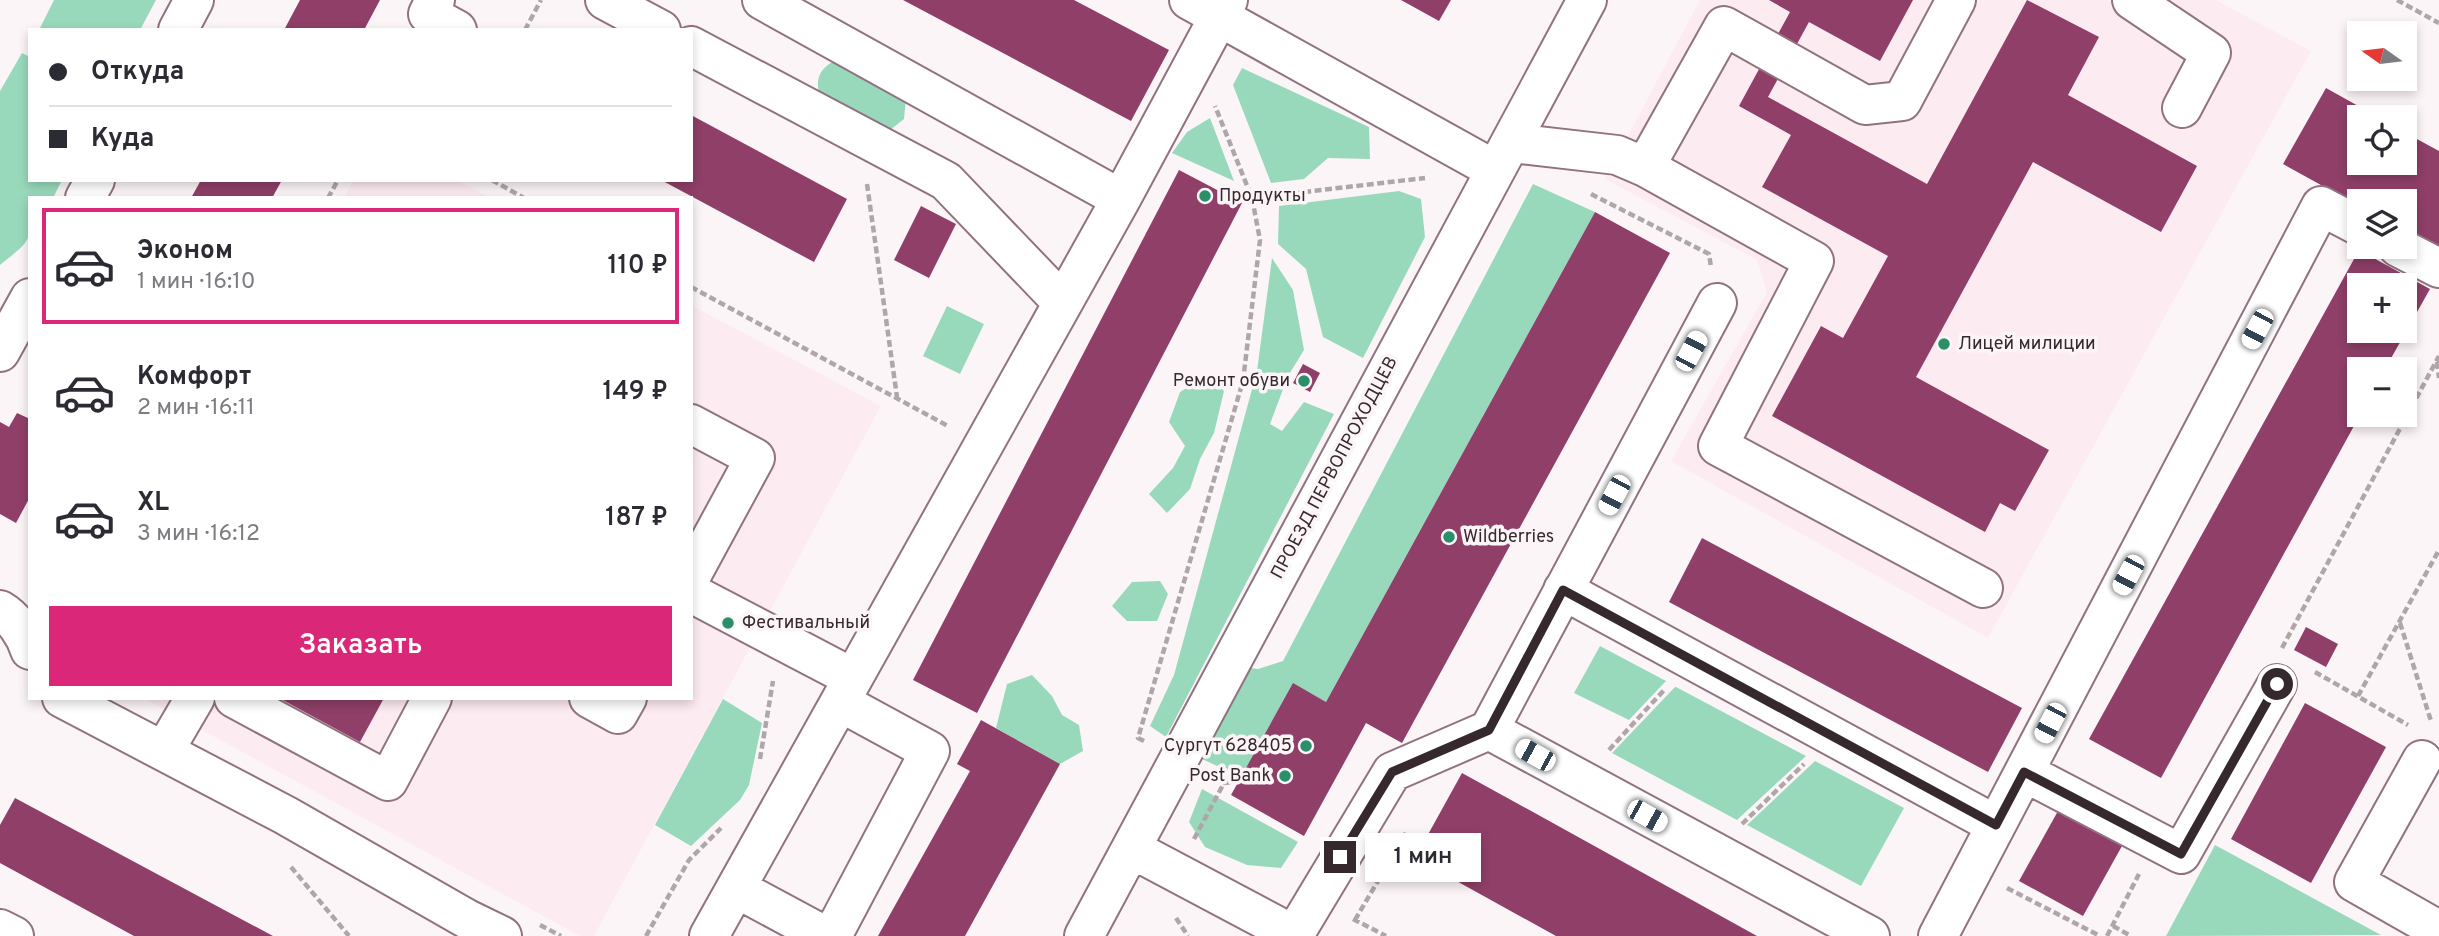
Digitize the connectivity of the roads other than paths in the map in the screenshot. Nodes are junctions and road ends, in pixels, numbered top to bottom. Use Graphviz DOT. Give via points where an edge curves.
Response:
graph roads {
  1 [pos="194,0"];
  2 [pos="435,0"];
  3 [pos="605,0"];
  4 [pos="762,0"];
  5 [pos="1587,0"];
  6 [pos="1956,0"];
  7 [pos="2132,0"];
  8 [pos="1212,5"];
  9 [pos="179,28"];
  10 [pos="453,28"];
  11 [pos="657,28"];
  12 [pos="693,47"];
  13 [pos="2182,108"];
  14 [pos="1503,157"];
  15 [pos="1645,167"];
  16 [pos="1121,199"];
  17 [pos="2347,220"];
  18 [pos="2417,257"];
  19 [pos="2439,268"];
  20 [pos="28,302"];
  21 [pos="1062,302"];
  22 [pos="1717,303"];
  23 [pos="0,352"];
  24 [pos="693,425"];
  25 [pos="693,572"];
  26 [pos="1983,588"];
  27 [pos="1563,590"];
  28 [pos="693,594"];
  29 [pos="0,610"];
  30 [pos="28,644"];
  31 [pos="2277,684"];
  32 [pos="846,690"];
  33 [pos="66,700"];
  34 [pos="194,700"];
  35 [pos="238,700"];
  36 [pos="431,700"];
  37 [pos="593,700"];
  38 [pos="625,700"];
  39 [pos="1489,730"];
  40 [pos="2424,739"];
  41 [pos="164,751"];
  42 [pos="2024,772"];
  43 [pos="1996,825"];
  44 [pos="1132,849"];
  45 [pos="736,888"];
  46 [pos="462,927"];
  47 [pos="2433,927"];
  48 [pos="0,929"];
  49 [pos="1295,935"];
  50 [pos="14,936"];
  51 [pos="502,936"];
  52 [pos="709,936"];
  53 [pos="825,936"];
  54 [pos="832,936"];
  55 [pos="1084,936"];
  56 [pos="1870,936"];
  57 [pos="1938,936"];
  1 -- 9 [label="street"];
  2 -- 10 [label="street" via="428,14"];
  3 -- 11 [label="street"];
  4 -- 16 [label="street"];
  5 -- 14 [label="street, ПРОЕЗД ПЕРВОПРОХОДЦЕВ"];
  6 -- 15 [label="street" via="1902,102 1865,105 1724,26"];
  7 -- 13 [label="street" via="2211,53"];
  8 -- 14 [label="street"];
  8 -- 16 [label="street" via="1196,58"];
  12 -- 21 [label="street" via="946,181"];
  14 -- 15 [label="street" via="1617,155"];
  14 -- 44 [label="street, ПРОЕЗД ПЕРВОПРОХОДЦЕВ"];
  15 -- 26 [label="street" via="1814,261 1718,446"];
  16 -- 21 [label="street"];
  17 -- 42 [label="street" via="2322,206"];
  18 -- 19 [label="street"];
  20 -- 23 [label="street"];
  21 -- 32 [label="street"];
  22 -- 27 [label="street"];
  24 -- 25 [label="street" via="755,458"];
  27 -- 39 [label="street"];
  27 -- 43 [label="street"];
  28 -- 32 [label="street" via="779,640"];
  29 -- 30 [label="street"];
  31 -- 42 [label="street" via="2181,854"];
  32 -- 45 [label="street"];
  32 -- 54 [label="street" via="930,751"];
  33 -- 41 [label="street"];
  34 -- 41 [label="street"];
  35 -- 36 [label="street" via="388,781"];
  37 -- 38 [label="street" via="618,714"];
  39 -- 49 [label="street" via="1392,772"];
  39 -- 56 [label="street"];
  40 -- 47 [label="street" via="2354,882"];
  41 -- 46 [label="street" via="285,815"];
  42 -- 43 [label="street"];
  43 -- 57 [label="street"];
  44 -- 49 [label="street"];
  44 -- 55 [label="street, ПРОЕЗД ПЕРВОПРОХОДЦЕВ"];
  45 -- 52 [label="street"];
  45 -- 53 [label="street"];
  46 -- 51 [label="street"];
  48 -- 50 [label="street"];
}
